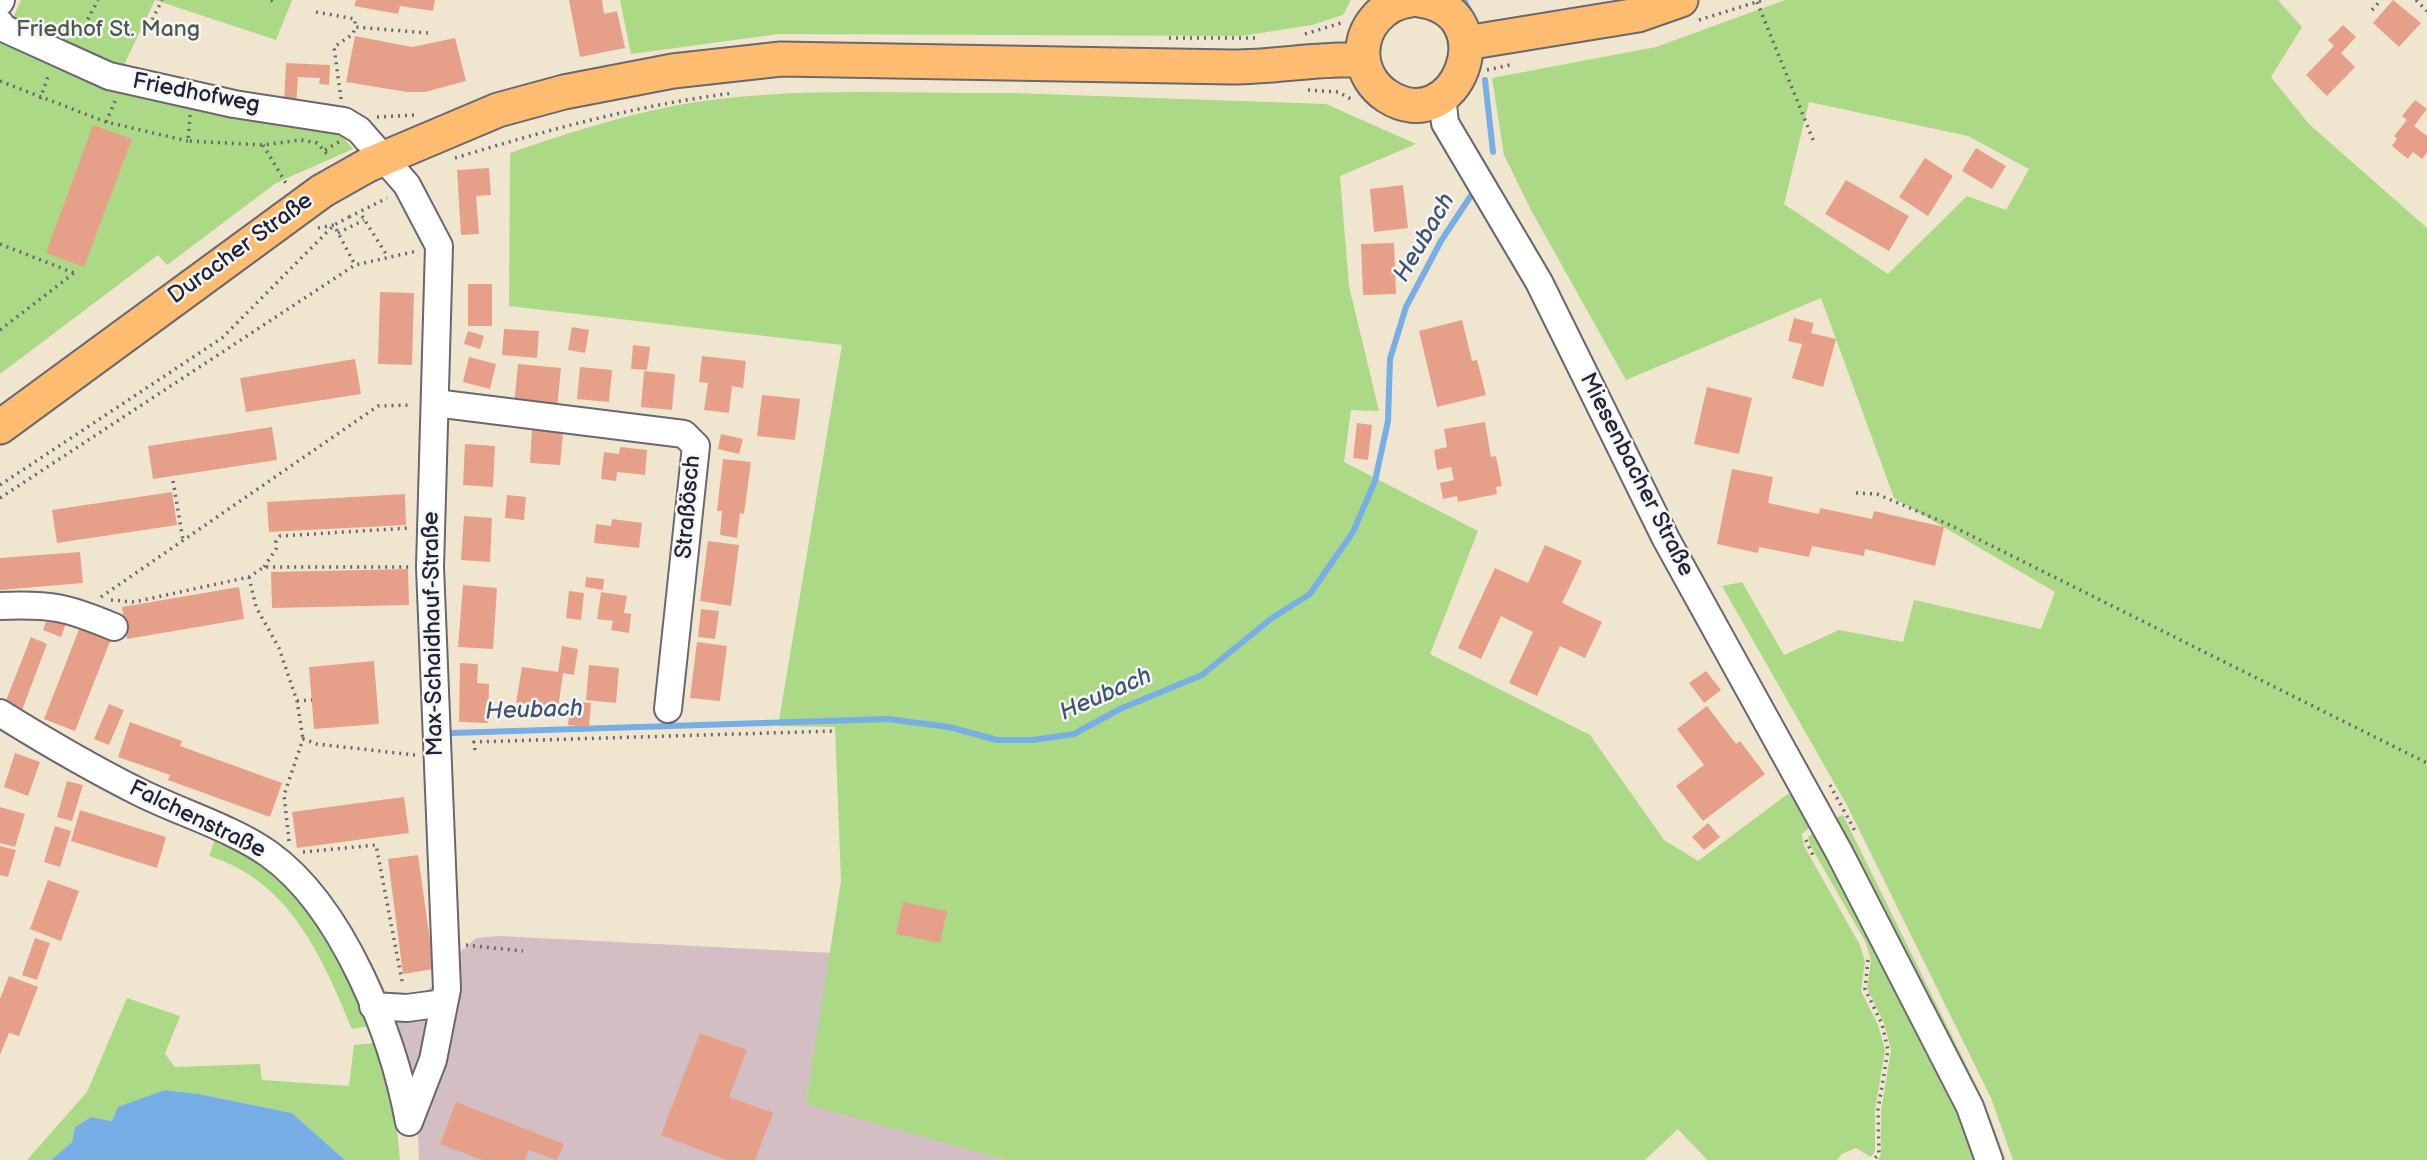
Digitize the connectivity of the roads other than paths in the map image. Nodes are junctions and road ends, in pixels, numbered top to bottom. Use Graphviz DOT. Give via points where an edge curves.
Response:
graph roads {
  1 [pos="1410,0"];
  2 [pos="1419,0"];
  3 [pos="1685,12"];
  4 [pos="1,26"];
  5 [pos="1466,43"];
  6 [pos="1363,60"];
  7 [pos="1442,96"];
  8 [pos="376,161"];
  9 [pos="435,403"];
  10 [pos="0,427"];
  11 [pos="0,606"];
  12 [pos="114,627"];
  13 [pos="668,709"];
  14 [pos="0,713"];
  15 [pos="444,1003"];
  16 [pos="373,1006"];
  17 [pos="409,1122"];
  18 [pos="1989,1160"];
  1 -- 6 [label="main road" via="1386,8 1368,28"];
  2 -- 5 [label="main road" via="1437,4 1457,22"];
  3 -- 5 [label="main road" via="1638,15"];
  4 -- 8 [label="street, Friedhofweg" via="108,76 234,104 344,121 359,131"];
  5 -- 7 [label="main road" via="1462,74"];
  6 -- 7 [label="main road" via="1371,80 1391,99 1418,104"];
  6 -- 8 [label="main road, Duracher Straße" via="1255,67 781,59 673,71 564,92 504,108"];
  7 -- 18 [label="street, Miesenbacher Straße" via="1444,123 1539,282 1666,539 1834,816 1829,860 1970,1107"];
  8 -- 9 [label="street, Max-Schaidhauf-Straße" via="439,246"];
  8 -- 10 [label="main road, Duracher Straße, bridge" via="322,191"];
  9 -- 13 [label="street, Straßösch" via="684,434 696,446"];
  9 -- 15 [label="street, Max-Schaidhauf-Straße" via="430,567 447,944"];
  11 -- 12 [label="street" via="69,608"];
  14 -- 16 [label="street, Falchenstraße" via="128,787 269,855 312,894 341,938"];
  15 -- 16 [label="street"];
  15 -- 17 [label="street, Max-Schaidhauf-Straße" via="433,1060"];
  16 -- 17 [label="street, Falchenstraße" via="400,1073"];
}
